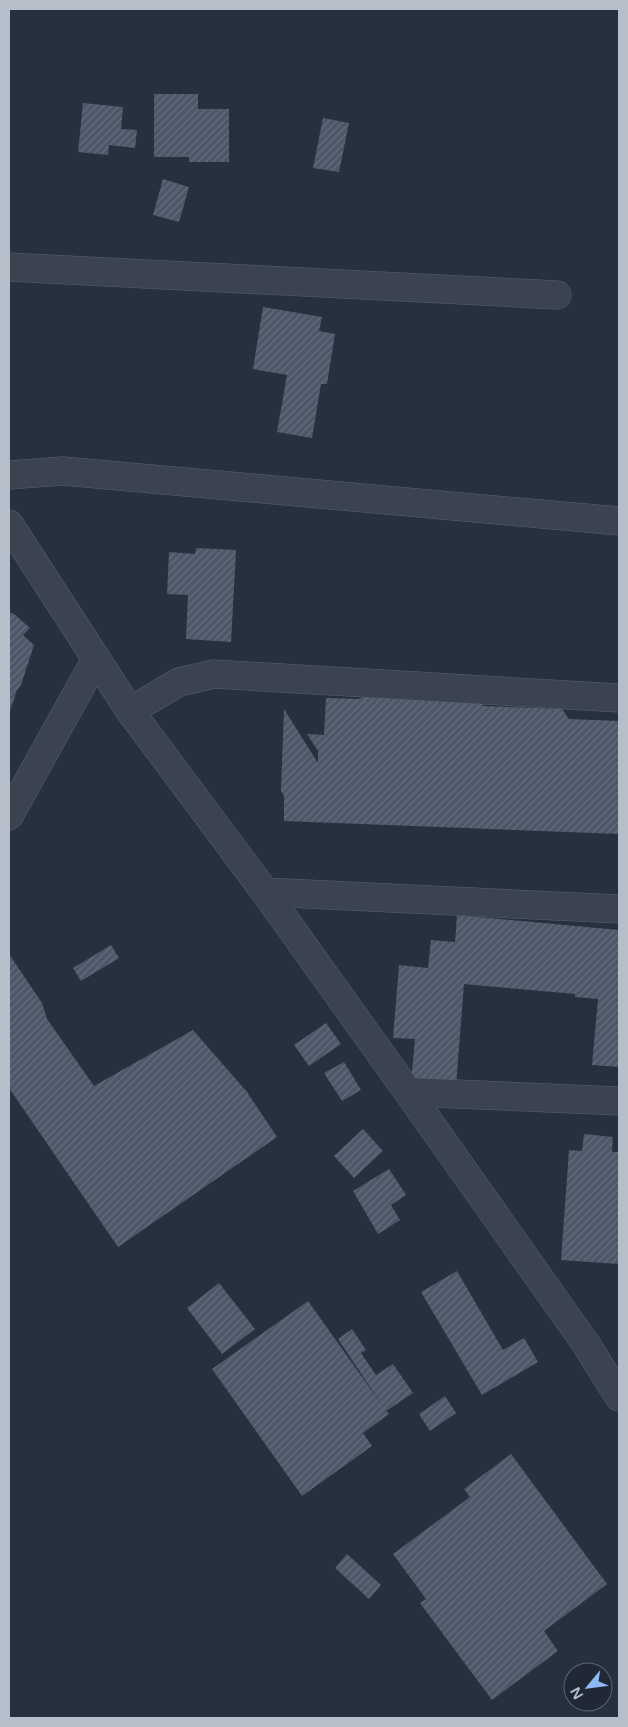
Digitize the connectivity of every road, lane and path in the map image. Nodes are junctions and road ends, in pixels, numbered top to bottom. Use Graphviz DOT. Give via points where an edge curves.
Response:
graph roads {
  1 [pos="9,266"];
  2 [pos="557,295"];
  3 [pos="9,475"];
  4 [pos="619,521"];
  5 [pos="9,524"];
  6 [pos="96,659"];
  7 [pos="619,698"];
  8 [pos="130,711"];
  9 [pos="9,816"];
  10 [pos="264,892"];
  11 [pos="619,909"];
  12 [pos="408,1092"];
  13 [pos="619,1101"];
  14 [pos="618,1394"];
  1 -- 2 [label="street"];
  3 -- 4 [label="street" via="63,471"];
  5 -- 6 [label="street"];
  6 -- 8 [label="street"];
  6 -- 9 [label="street"];
  7 -- 8 [label="street" via="214,674 179,682"];
  8 -- 10 [label="street"];
  10 -- 11 [label="street"];
  10 -- 12 [label="street"];
  12 -- 13 [label="street"];
  12 -- 14 [label="street"];
}
